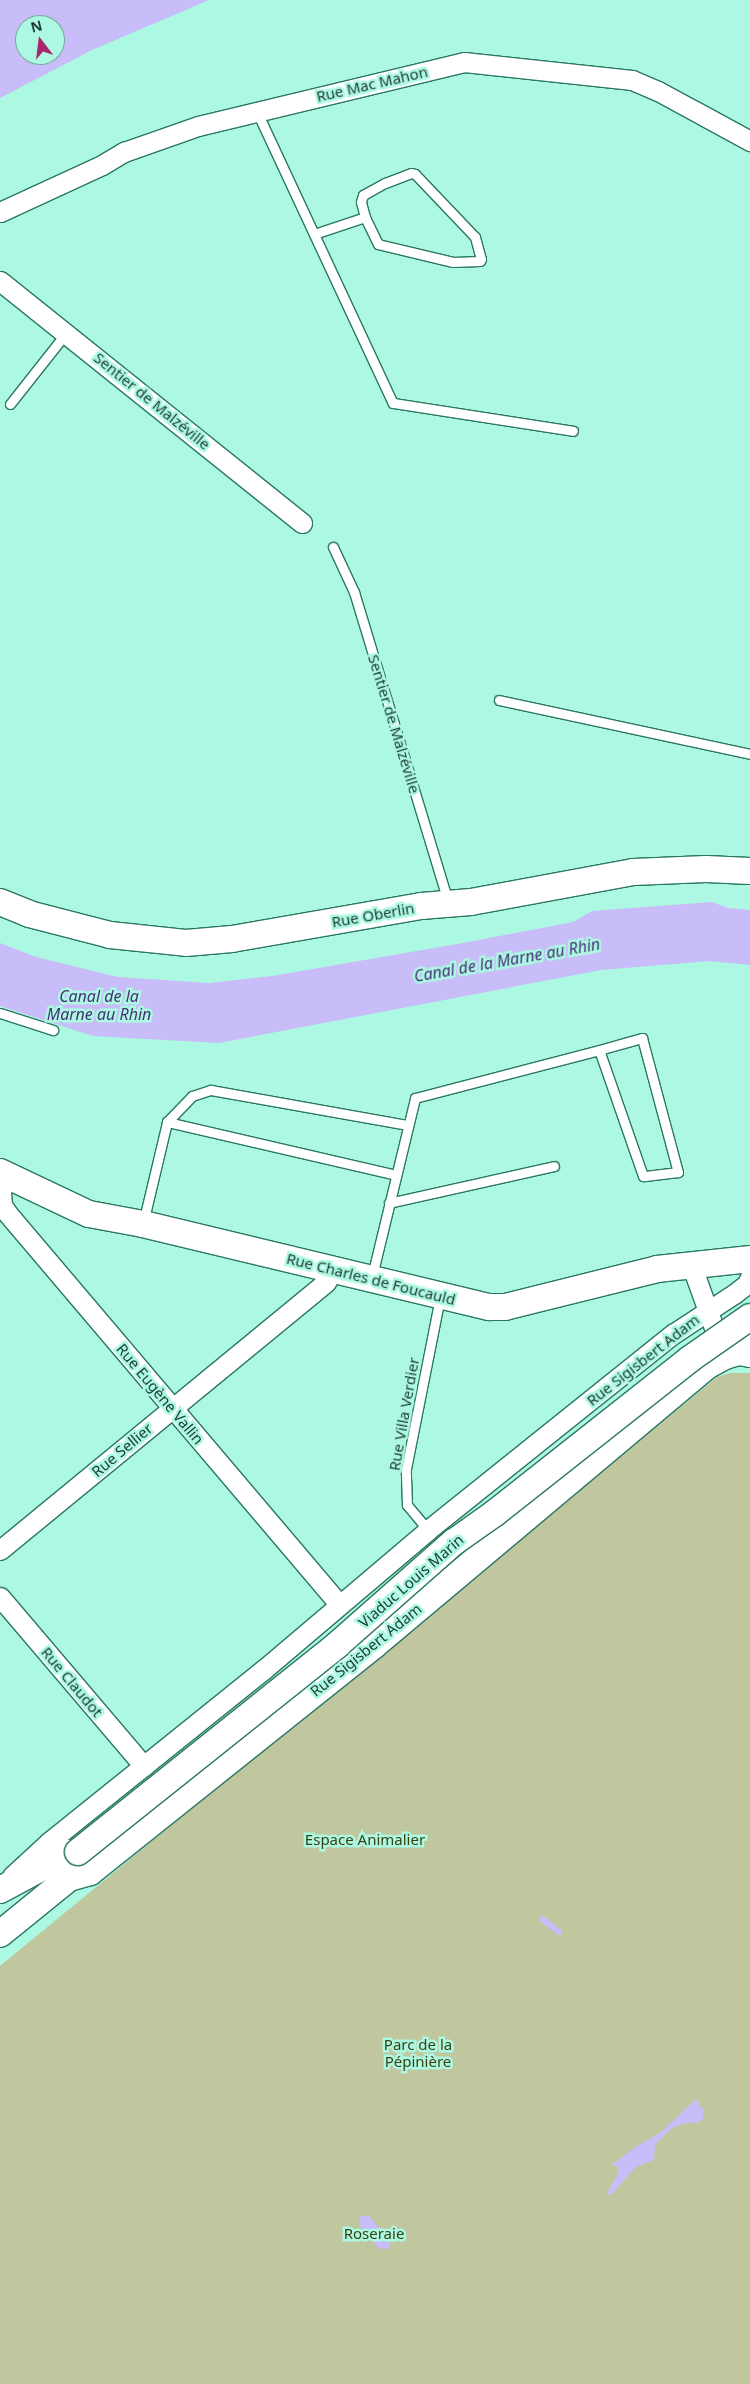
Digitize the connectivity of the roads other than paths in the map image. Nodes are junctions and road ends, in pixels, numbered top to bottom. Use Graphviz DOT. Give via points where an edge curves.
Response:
graph roads {
  1 [pos="257,112"];
  2 [pos="750,141"];
  3 [pos="0,212"];
  4 [pos="365,216"];
  5 [pos="314,234"];
  6 [pos="0,280"];
  7 [pos="66,333"];
  8 [pos="10,404"];
  9 [pos="573,431"];
  10 [pos="302,523"];
  11 [pos="333,547"];
  12 [pos="499,700"];
  13 [pos="750,754"];
  14 [pos="750,871"];
  15 [pos="0,902"];
  16 [pos="448,903"];
  17 [pos="0,1013"];
  18 [pos="53,1030"];
  19 [pos="599,1050"];
  20 [pos="167,1122"];
  21 [pos="408,1125"];
  22 [pos="554,1166"];
  23 [pos="3,1174"];
  24 [pos="396,1175"];
  25 [pos="389,1203"];
  26 [pos="143,1224"];
  27 [pos="750,1259"];
  28 [pos="691,1264"];
  29 [pos="334,1270"];
  30 [pos="750,1277"];
  31 [pos="372,1279"];
  32 [pos="441,1296"];
  33 [pos="708,1311"];
  34 [pos="750,1317"];
  35 [pos="750,1338"];
  36 [pos="737,1355"];
  37 [pos="172,1409"];
  38 [pos="428,1530"];
  39 [pos="0,1550"];
  40 [pos="0,1597"];
  41 [pos="340,1604"];
  42 [pos="144,1766"];
  43 [pos="78,1852"];
  44 [pos="69,1878"];
  45 [pos="0,1888"];
  46 [pos="0,1934"];
  1 -- 2 [label="street, Rue Mac Mahon" via="464,62 632,80"];
  1 -- 3 [label="street, Rue Mac Mahon" via="198,126 144,144"];
  1 -- 5 [label="lane"];
  4 -- 4 [label="lane" via="361,202 363,195 406,173 415,174 475,237 481,259 454,262 378,244"];
  4 -- 5 [label="lane"];
  5 -- 9 [label="lane" via="393,403"];
  6 -- 7 [label="street, Sentier de Malzéville"];
  7 -- 8 [label="lane"];
  7 -- 10 [label="street, Sentier de Malzéville"];
  11 -- 16 [label="lane, Sentier de Malzéville" via="354,592"];
  12 -- 13 [label="lane"];
  14 -- 16 [label="main road, Rue Oberlin" via="633,872 471,902"];
  15 -- 16 [label="main road, Rue Oberlin" via="29,914 110,935 186,943 232,939"];
  17 -- 18 [label="lane"];
  19 -- 19 [label="lane" via="642,1038 678,1172 643,1176"];
  19 -- 21 [label="lane" via="415,1098"];
  20 -- 21 [label="lane" via="192,1096 211,1090"];
  20 -- 24 [label="lane"];
  20 -- 26 [label="lane"];
  21 -- 24 [label="lane"];
  22 -- 25 [label="lane"];
  23 -- 26 [label="main road, Rue Charles de Foucauld" via="89,1214"];
  23 -- 37 [label="street, Rue Eugène Vallin" via="2,1205 8,1214"];
  24 -- 25 [label="lane"];
  25 -- 31 [label="lane"];
  26 -- 29 [label="main road, Rue Charles de Foucauld"];
  27 -- 28 [label="main road, Rue Charles de Foucauld"];
  28 -- 32 [label="main road, Rue Charles de Foucauld" via="639,1273 505,1307 489,1307"];
  28 -- 33 [label="street, Rue Sigisbert Adam"];
  29 -- 31 [label="main road, Rue Charles de Foucauld"];
  29 -- 37 [label="street, Rue Sellier" via="326,1282"];
  30 -- 33 [label="street, Rue Sigisbert Adam" via="747,1284"];
  31 -- 32 [label="main road, Rue Charles de Foucauld"];
  32 -- 38 [label="lane, Rue Villa Verdier" via="406,1469 407,1504"];
  33 -- 36 [label="street, Rue Sigisbert Adam"];
  33 -- 38 [label="street, Rue Sigisbert Adam" via="672,1334"];
  34 -- 43 [label="main road, Viaduc Louis Marin, bridge" via="690,1359 454,1542 337,1645"];
  35 -- 36 [label="lane"];
  36 -- 44 [label="main road, Rue Sigisbert Adam" via="705,1366 372,1646 90,1872"];
  37 -- 39 [label="street, Rue Sellier"];
  37 -- 41 [label="street, Rue Eugène Vallin"];
  38 -- 41 [label="street, Rue Sigisbert Adam"];
  40 -- 42 [label="street, Rue Claudot"];
  41 -- 42 [label="street, Rue Sigisbert Adam"];
  42 -- 45 [label="street, Rue Sigisbert Adam" via="49,1842"];
  43 -- 44 [label="main road"];
  43 -- 45 [label="main road, Viaduc Louis Marin" via="69,1853"];
  44 -- 46 [label="main road, Rue Sigisbert Adam"];
}
